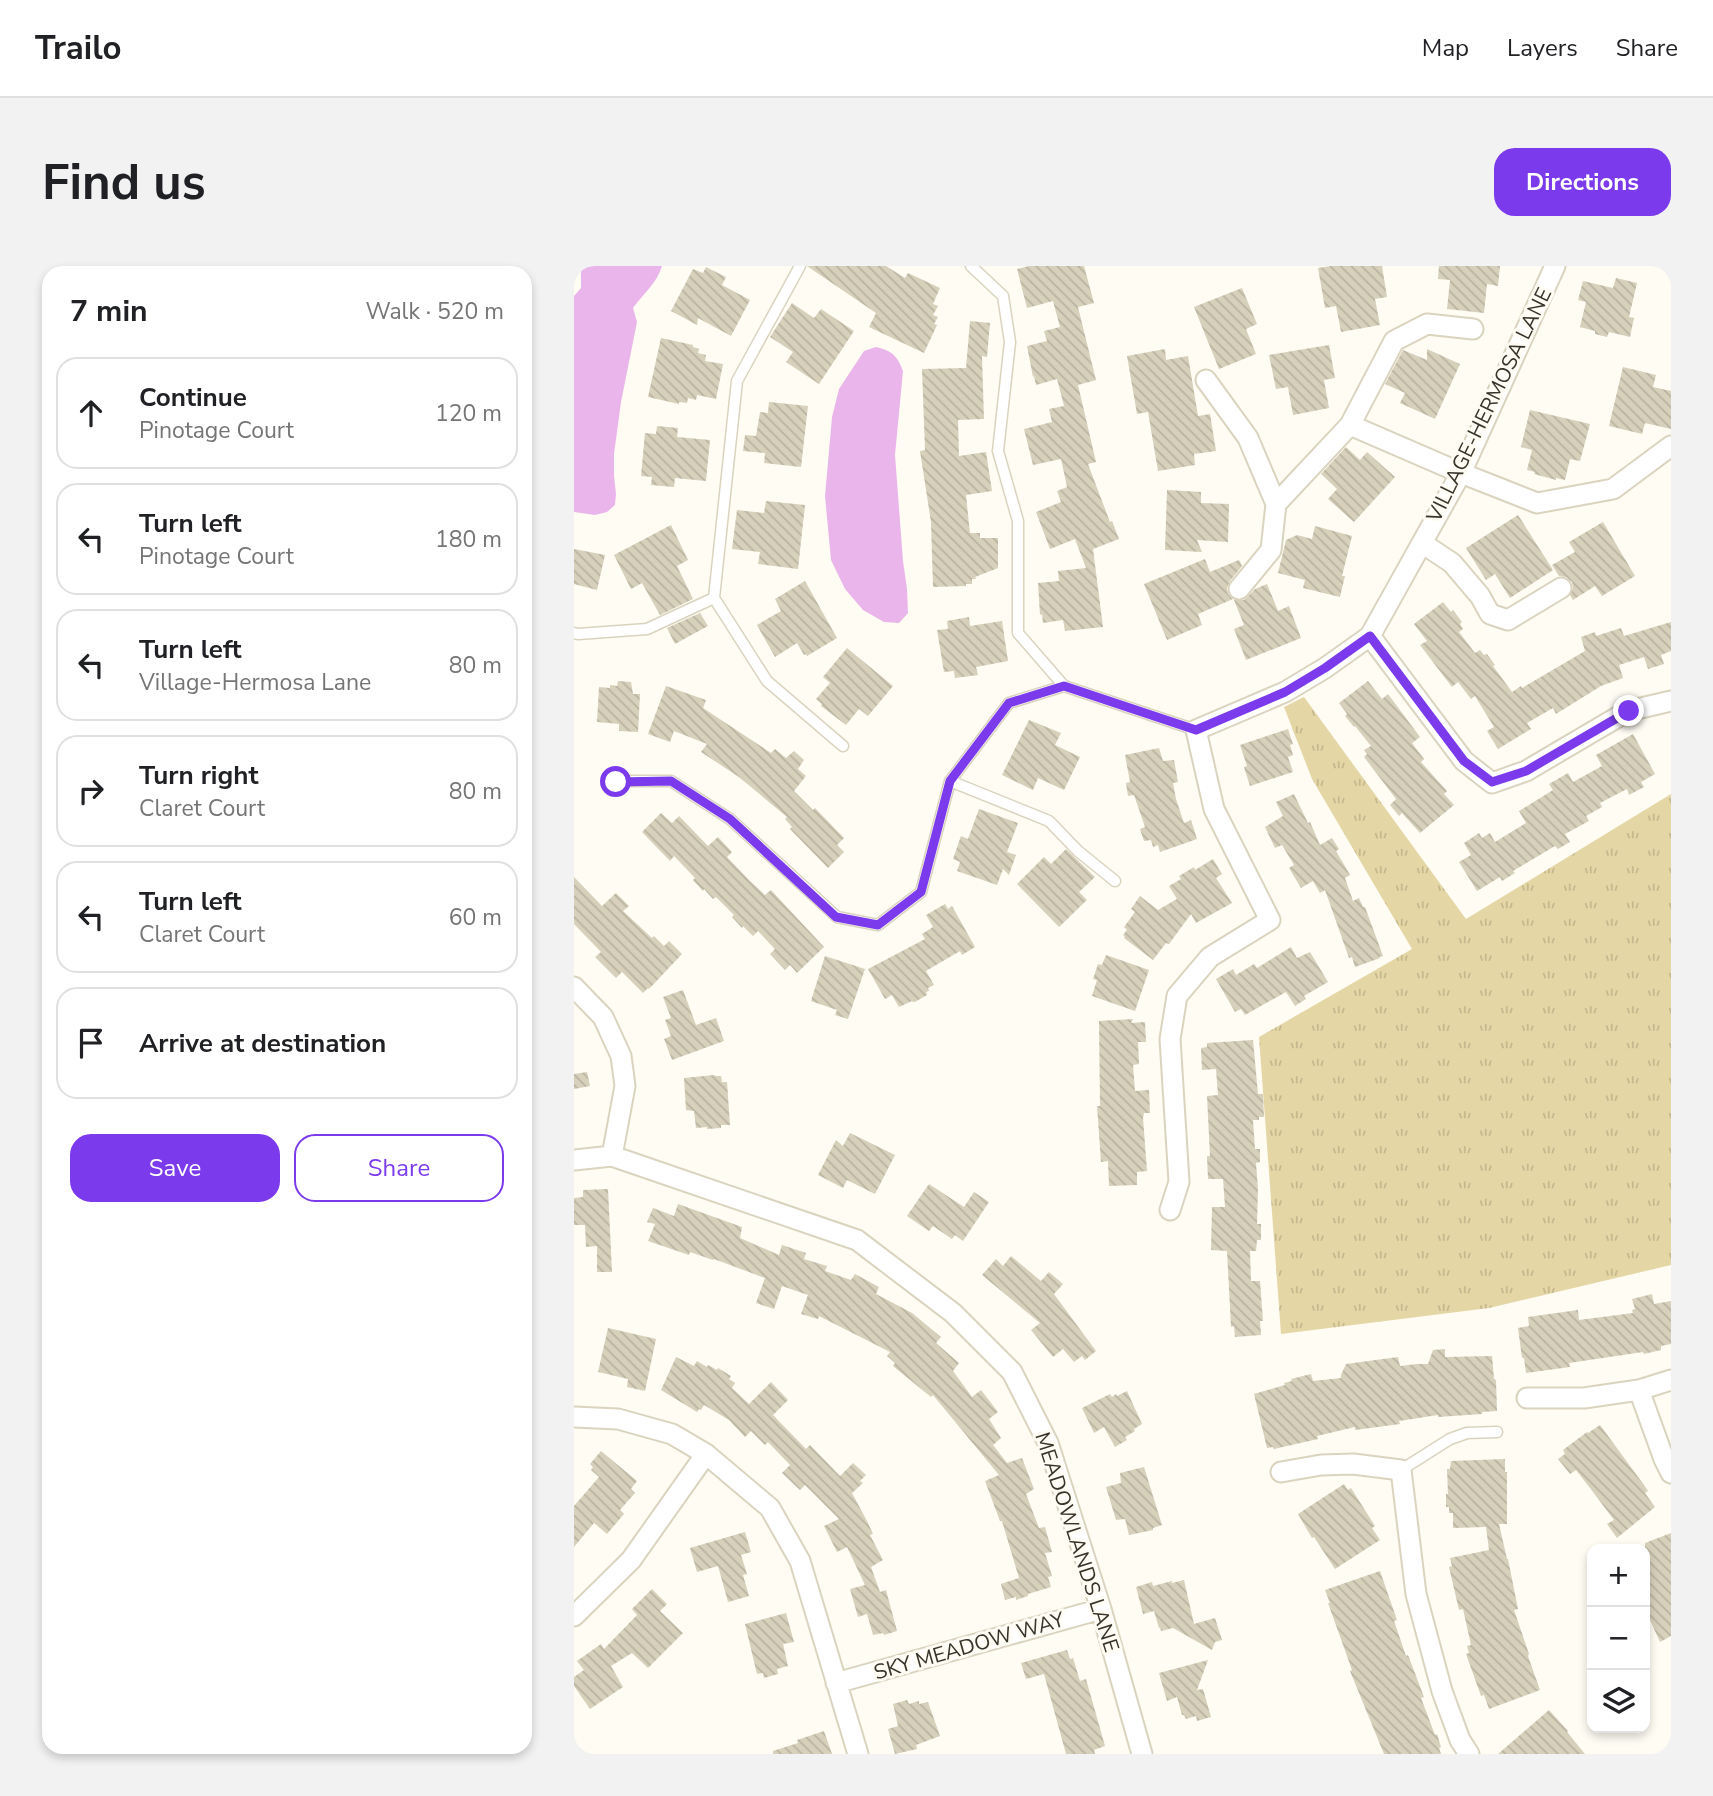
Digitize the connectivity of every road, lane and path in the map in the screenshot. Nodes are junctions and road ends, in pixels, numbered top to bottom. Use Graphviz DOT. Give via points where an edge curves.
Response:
graph roads {
  1 [pos="800,266"];
  2 [pos="971,266"];
  3 [pos="1555,266"];
  4 [pos="1472,328"];
  5 [pos="1206,380"];
  6 [pos="1350,425"];
  7 [pos="1671,446"];
  8 [pos="1461,473"];
  9 [pos="1276,504"];
  10 [pos="1422,543"];
  11 [pos="1561,588"];
  12 [pos="1239,589"];
  13 [pos="714,597"];
  14 [pos="574,633"];
  15 [pos="1370,636"];
  16 [pos="1064,686"];
  17 [pos="1671,701"];
  18 [pos="1196,730"];
  19 [pos="843,746"];
  20 [pos="950,781"];
  21 [pos="616,782"];
  22 [pos="1115,881"];
  23 [pos="574,987"];
  24 [pos="612,1156"];
  25 [pos="574,1160"];
  26 [pos="1170,1210"];
  27 [pos="1671,1380"];
  28 [pos="1639,1390"];
  29 [pos="1527,1398"];
  30 [pos="574,1417"];
  31 [pos="1497,1432"];
  32 [pos="706,1454"];
  33 [pos="1401,1470"];
  34 [pos="1281,1472"];
  35 [pos="1671,1473"];
  36 [pos="1101,1609"];
  37 [pos="574,1616"];
  38 [pos="836,1683"];
  39 [pos="858,1754"];
  40 [pos="1143,1754"];
  41 [pos="1469,1754"];
  1 -- 13 [label="lane" via="737,381"];
  2 -- 16 [label="lane" via="1003,296 1010,342 998,451 1018,522 1018,633"];
  3 -- 8 [label="street, VILLAGE-HERMOSA LANE"];
  4 -- 6 [label="street" via="1427,324 1394,341"];
  5 -- 9 [label="street" via="1248,438"];
  6 -- 8 [label="street"];
  6 -- 9 [label="street"];
  7 -- 8 [label="street" via="1613,489 1537,503"];
  8 -- 10 [label="street, VILLAGE-HERMOSA LANE"];
  9 -- 12 [label="street" via="1271,550"];
  10 -- 11 [label="street, VILLAGE-HERMOSA LANE" via="1452,563 1490,614 1508,620"];
  10 -- 15 [label="street, VILLAGE-HERMOSA LANE"];
  13 -- 14 [label="lane" via="647,629"];
  13 -- 19 [label="lane" via="767,681"];
  15 -- 17 [label="street" via="1464,761 1492,782 1526,771 1629,711"];
  15 -- 18 [label="street, VILLAGE-HERMOSA LANE" via="1285,692"];
  16 -- 18 [label="lane"];
  16 -- 20 [label="lane" via="1009,703"];
  18 -- 26 [label="street" via="1214,809 1270,920 1210,957 1177,996 1170,1039 1179,1182"];
  20 -- 21 [label="lane" via="921,892 878,925 836,917 730,819 671,781"];
  20 -- 22 [label="lane" via="1049,821"];
  23 -- 24 [label="street" via="603,1017 621,1056 625,1086"];
  24 -- 25 [label="street, MEADOWLANDS LANE"];
  24 -- 36 [label="street, MEADOWLANDS LANE" via="857,1240 953,1313 1012,1372 1048,1443"];
  27 -- 28 [label="street"];
  28 -- 29 [label="street" via="1584,1398"];
  28 -- 35 [label="street"];
  30 -- 32 [label="street" via="618,1419 672,1434"];
  31 -- 33 [label="lane" via="1467,1433"];
  32 -- 37 [label="street" via="631,1560"];
  32 -- 38 [label="street" via="770,1508 800,1560"];
  33 -- 34 [label="street" via="1353,1464"];
  33 -- 41 [label="street" via="1416,1594 1442,1691"];
  36 -- 38 [label="street, SKY MEADOW WAY"];
  36 -- 40 [label="street, MEADOWLANDS LANE"];
  38 -- 39 [label="street"];
}
